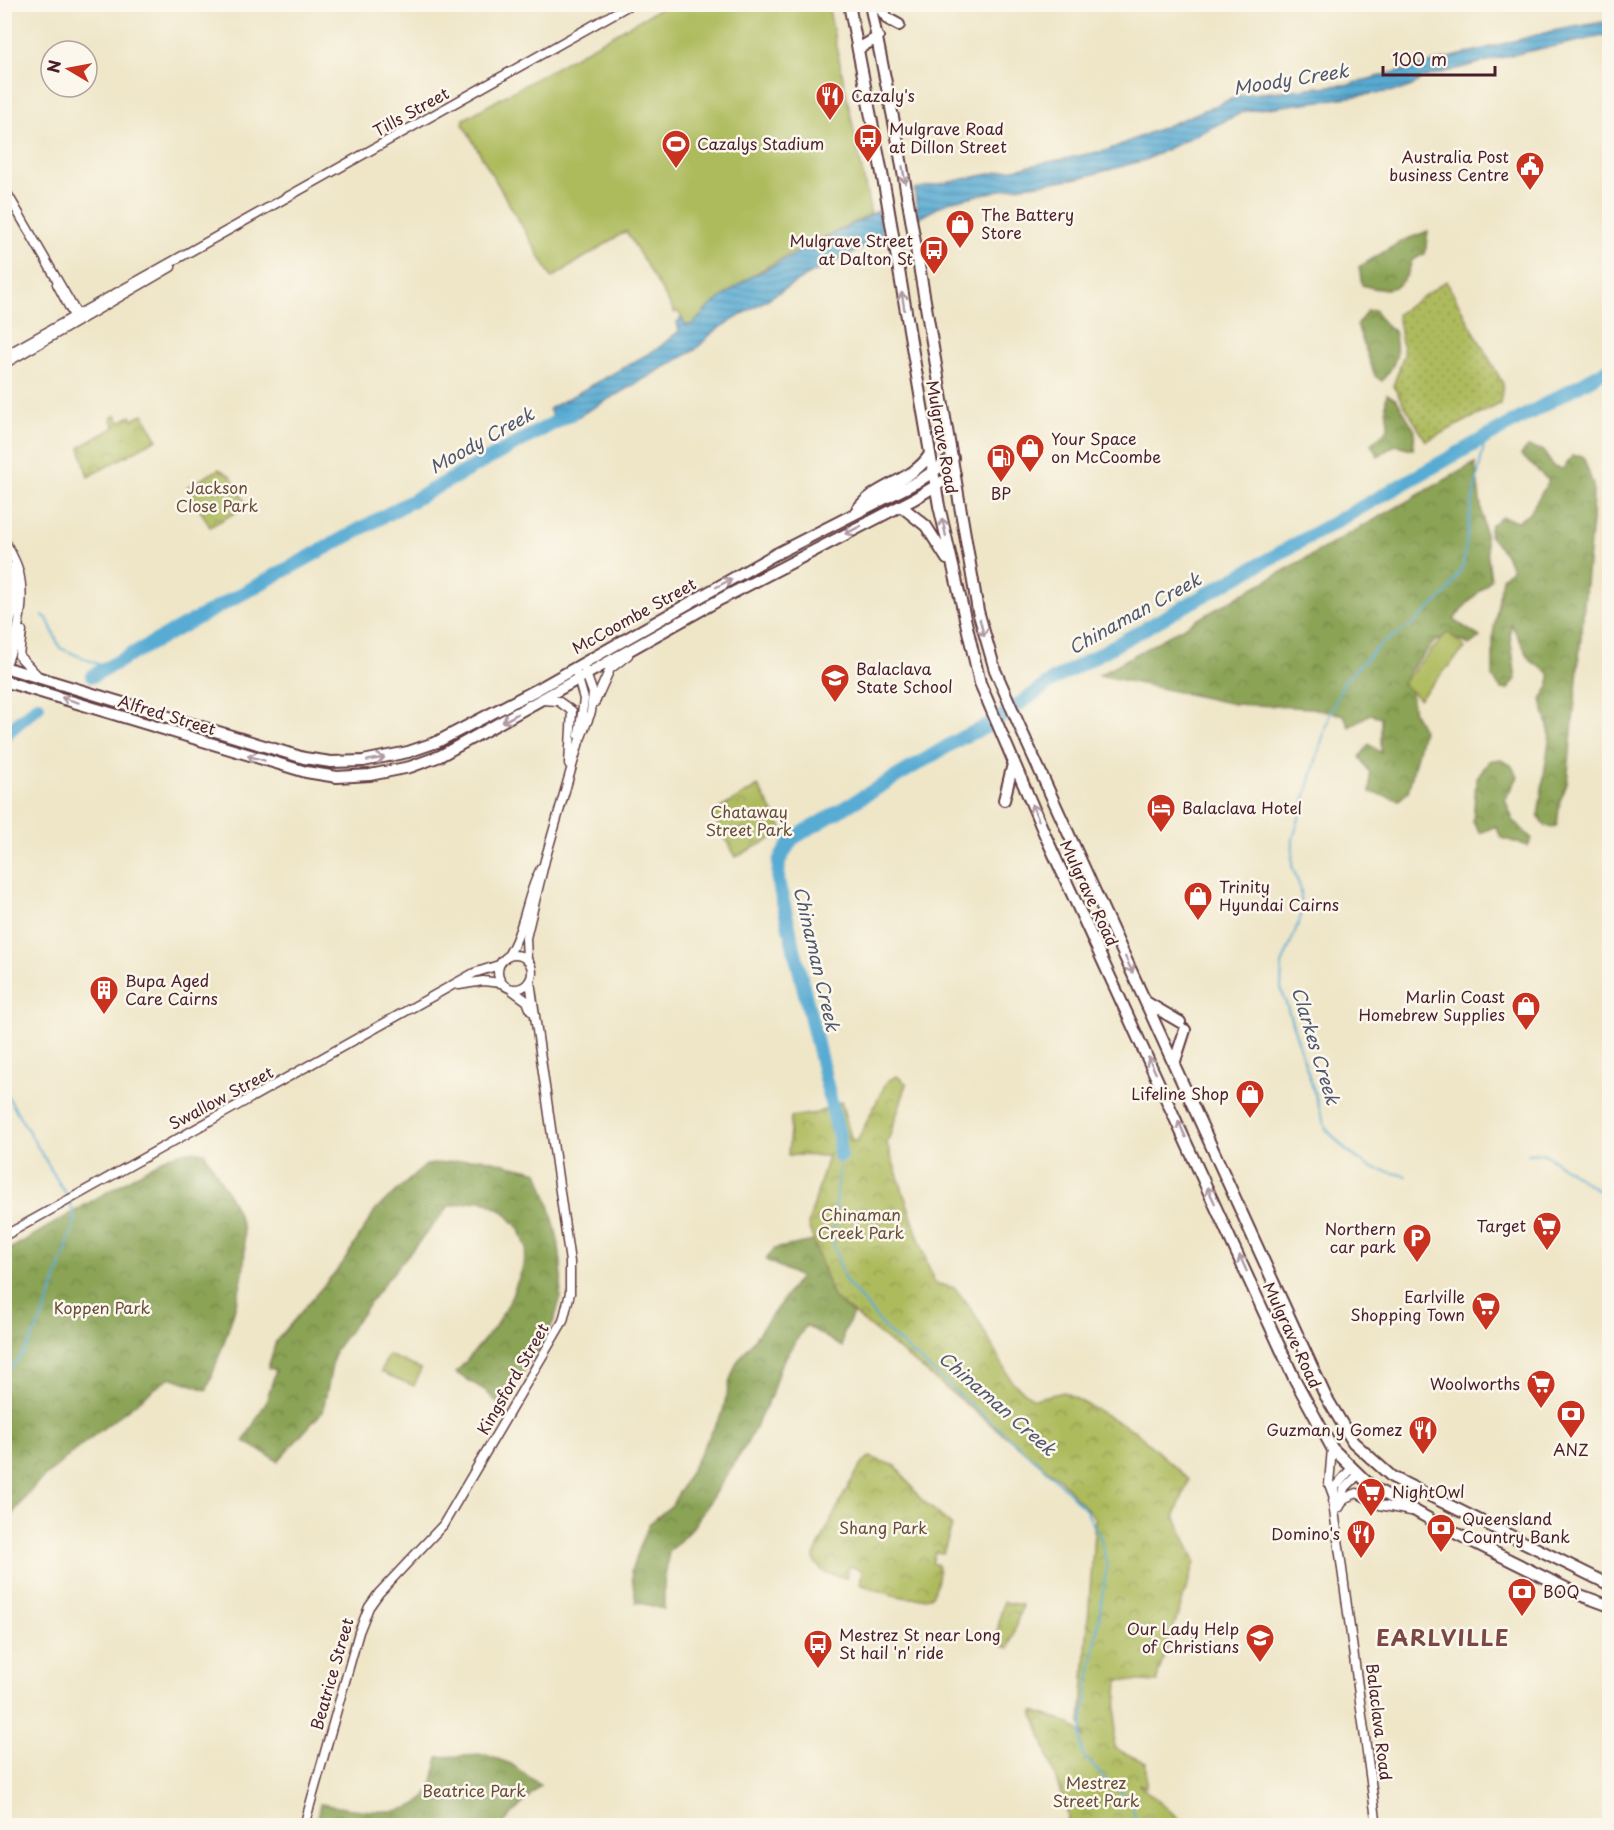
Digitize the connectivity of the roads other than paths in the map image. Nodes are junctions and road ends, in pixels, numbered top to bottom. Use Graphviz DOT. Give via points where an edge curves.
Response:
graph roads {
  1 [pos="631,4"];
  2 [pos="849,4"];
  3 [pos="870,4"];
  4 [pos="877,4"];
  5 [pos="899,26"];
  6 [pos="878,37"];
  7 [pos="858,49"];
  8 [pos="4,188"];
  9 [pos="76,317"];
  10 [pos="4,356"];
  11 [pos="4,364"];
  12 [pos="930,454"];
  13 [pos="952,458"];
  14 [pos="933,471"];
  15 [pos="955,474"];
  16 [pos="936,486"];
  17 [pos="901,506"];
  18 [pos="855,512"];
  19 [pos="4,540"];
  20 [pos="11,555"];
  21 [pos="952,567"];
  22 [pos="20,578"];
  23 [pos="660,633"];
  24 [pos="5,640"];
  25 [pos="577,665"];
  26 [pos="5,668"];
  27 [pos="583,676"];
  28 [pos="44,680"];
  29 [pos="4,681"];
  30 [pos="542,700"];
  31 [pos="591,712"];
  32 [pos="579,742"];
  33 [pos="318,760"];
  34 [pos="1013,764"];
  35 [pos="317,774"];
  36 [pos="567,783"];
  37 [pos="1004,800"];
  38 [pos="545,860"];
  39 [pos="507,957"];
  40 [pos="527,960"];
  41 [pos="499,965"];
  42 [pos="530,981"];
  43 [pos="501,983"];
  44 [pos="453,987"];
  45 [pos="511,989"];
  46 [pos="1146,1002"];
  47 [pos="536,1025"];
  48 [pos="1174,1064"];
  49 [pos="4,1236"];
  50 [pos="1332,1448"];
  51 [pos="1369,1458"];
  52 [pos="1354,1472"];
  53 [pos="1333,1495"];
  54 [pos="1339,1508"];
  55 [pos="1415,1512"];
  56 [pos="421,1549"];
  57 [pos="1341,1551"];
  58 [pos="1610,1585"];
  59 [pos="1610,1606"];
  60 [pos="304,1826"];
  61 [pos="1377,1826"];
  1 -- 9 [label="street, Tills Street" via="204,245 152,280"];
  2 -- 7 [label="main road, Mulgrave Road"];
  3 -- 6 [label="main road, Mulgrave Road"];
  4 -- 5 [label="main road"];
  6 -- 7 [label="main road"];
  6 -- 13 [label="main road, Mulgrave Road, one-way"];
  12 -- 7 [label="main road, Mulgrave Road, one-way"];
  8 -- 9 [label="street"];
  9 -- 10 [label="street, Tills Street"];
  9 -- 11 [label="street, Tills Street"];
  12 -- 14 [label="main road, Mulgrave Road"];
  12 -- 18 [label="main road" via="920,468 865,499"];
  13 -- 14 [label="main road, McCoombe Street"];
  13 -- 15 [label="main road, Mulgrave Road"];
  14 -- 16 [label="main road, Mulgrave Road"];
  14 -- 18 [label="main road, McCoombe Street"];
  15 -- 16 [label="main road, McCoombe Street"];
  15 -- 46 [label="main road, Mulgrave Road, one-way" via="981,623 995,670"];
  16 -- 17 [label="main road, McCoombe Street"];
  21 -- 16 [label="main road, Mulgrave Road, one-way"];
  17 -- 21 [label="main road" via="926,526"];
  17 -- 23 [label="main road, McCoombe Street, one-way"];
  25 -- 18 [label="main road, McCoombe Street, one-way"];
  19 -- 20 [label="street"];
  20 -- 22 [label="street"];
  20 -- 24 [label="street" via="15,604"];
  21 -- 34 [label="main road, Mulgrave Road" via="972,655"];
  22 -- 26 [label="street" via="21,611"];
  22 -- 28 [label="street" via="27,605 18,652 22,661"];
  23 -- 27 [label="main road, McCoombe Street"];
  23 -- 31 [label="street" via="610,669"];
  25 -- 27 [label="street"];
  33 -- 25 [label="main road, McCoombe Street, one-way" via="363,761 423,748"];
  26 -- 28 [label="main road, Alfred Street"];
  27 -- 30 [label="main road, McCoombe Street"];
  27 -- 31 [label="street" via="593,693"];
  27 -- 32 [label="street"];
  28 -- 33 [label="main road, Alfred Street"];
  35 -- 29 [label="main road, Alfred Street, one-way"];
  30 -- 35 [label="main road, McCoombe Street, one-way" via="464,744 416,765 370,775"];
  30 -- 36 [label="street" via="558,701 572,711"];
  31 -- 32 [label="street"];
  32 -- 36 [label="street"];
  34 -- 37 [label="main road"];
  50 -- 34 [label="main road, Mulgrave Road, one-way" via="1294,1378"];
  36 -- 38 [label="street"];
  38 -- 39 [label="street"];
  38 -- 40 [label="street" via="526,938"];
  39 -- 40 [label="street" via="518,955"];
  39 -- 41 [label="street"];
  40 -- 42 [label="street" via="532,970"];
  41 -- 43 [label="street"];
  41 -- 44 [label="street, Swallow Street" via="474,973"];
  42 -- 45 [label="street" via="522,988"];
  42 -- 47 [label="street, Kingsford Street"];
  43 -- 44 [label="street, Swallow Street" via="483,981"];
  43 -- 45 [label="street"];
  44 -- 49 [label="street, Swallow Street"];
  45 -- 47 [label="street, Kingsford Street" via="527,1001"];
  46 -- 48 [label="main road, Mulgrave Road"];
  46 -- 48 [label="main road" via="1183,1026"];
  47 -- 56 [label="street, Kingsford Street" via="570,1262 568,1301 563,1321 535,1374 443,1525"];
  48 -- 51 [label="main road, Mulgrave Road" via="1330,1406 1347,1435"];
  50 -- 52 [label="main road, Mulgrave Road"];
  50 -- 53 [label="street, Balaclava Road" via="1329,1484"];
  51 -- 52 [label="main road"];
  51 -- 58 [label="main road, Mulgrave Road" via="1408,1486"];
  52 -- 53 [label="street" via="1337,1484"];
  52 -- 54 [label="street, Balaclava Road"];
  52 -- 55 [label="main road, Mulgrave Road"];
  53 -- 57 [label="street, Balaclava Road"];
  54 -- 55 [label="street" via="1345,1498 1357,1493 1380,1505"];
  54 -- 57 [label="street, Balaclava Road"];
  55 -- 59 [label="main road, Mulgrave Road" via="1580,1595"];
  56 -- 60 [label="street, Beatrice Street" via="379,1593 365,1615"];
  57 -- 61 [label="street, Balaclava Road"];
}
